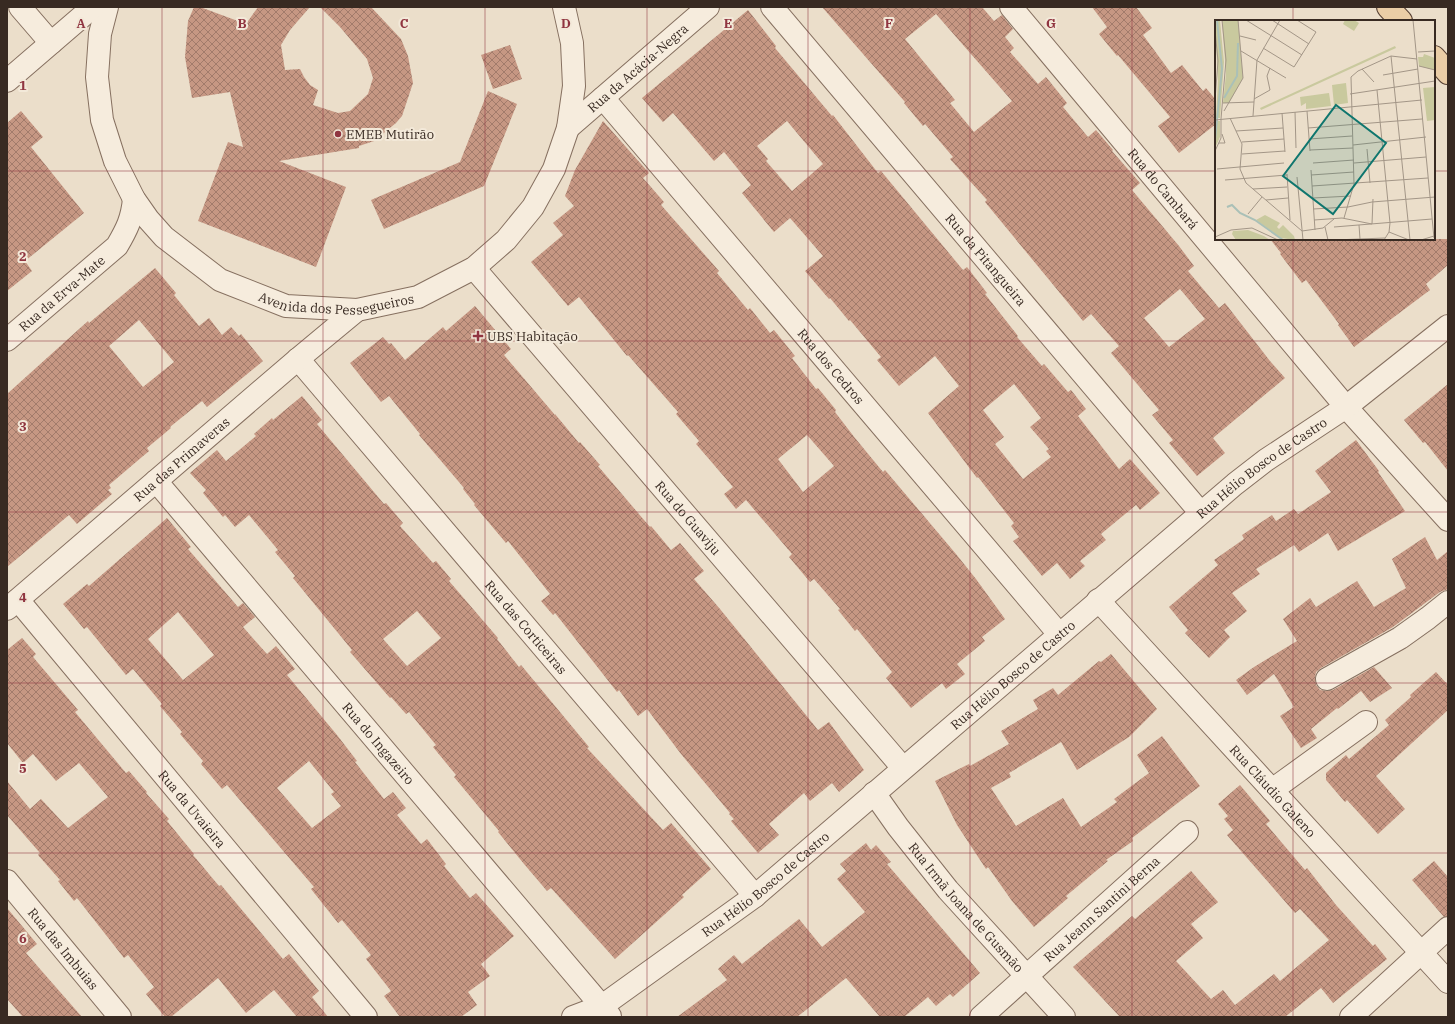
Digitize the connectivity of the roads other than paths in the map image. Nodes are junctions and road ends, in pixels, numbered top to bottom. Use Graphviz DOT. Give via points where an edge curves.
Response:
graph roads {
  1 [pos="20,7"];
  2 [pos="93,7"];
  3 [pos="107,7"];
  4 [pos="564,7"];
  5 [pos="708,7"];
  6 [pos="772,7"];
  7 [pos="1011,7"];
  8 [pos="1388,7"];
  9 [pos="1400,20"];
  10 [pos="51,43"];
  11 [pos="1435,58"];
  12 [pos="1448,73"];
  13 [pos="7,81"];
  14 [pos="603,98"];
  15 [pos="568,128"];
  16 [pos="134,199"];
  17 [pos="164,237"];
  18 [pos="117,246"];
  19 [pos="474,268"];
  20 [pos="357,310"];
  21 [pos="1448,326"];
  22 [pos="7,340"];
  23 [pos="298,359"];
  24 [pos="1346,407"];
  25 [pos="156,481"];
  26 [pos="1200,512"];
  27 [pos="1448,520"];
  28 [pos="1098,600"];
  29 [pos="1448,602"];
  30 [pos="12,605"];
  31 [pos="1059,634"];
  32 [pos="1327,679"];
  33 [pos="1366,722"];
  34 [pos="903,768"];
  35 [pos="1272,790"];
  36 [pos="874,793"];
  37 [pos="1187,832"];
  38 [pos="7,881"];
  39 [pos="755,896"];
  40 [pos="1448,928"];
  41 [pos="1421,953"];
  42 [pos="1026,976"];
  43 [pos="1448,982"];
  44 [pos="606,1012"];
  45 [pos="120,1017"];
  46 [pos="366,1017"];
  47 [pos="573,1017"];
  48 [pos="981,1017"];
  49 [pos="1064,1017"];
  50 [pos="1351,1017"];
  1 -- 10 [label="street"];
  2 -- 10 [label="street"];
  3 -- 16 [label="street, Avenida dos Pessegueiros" via="100,34 97,77 102,120 115,161"];
  4 -- 15 [label="street, Avenida dos Pessegueiros" via="572,43 574,79"];
  5 -- 14 [label="street, Rua da Acácia-Negra"];
  6 -- 26 [label="street, Rua da Pitangueira"];
  7 -- 24 [label="street, Rua do Cambará"];
  8 -- 9 [label="main road"];
  10 -- 13 [label="street"];
  11 -- 12 [label="main road"];
  14 -- 15 [label="street, Rua da Acácia-Negra"];
  14 -- 31 [label="street, Rua dos Cedros"];
  15 -- 19 [label="street, Avenida dos Pessegueiros" via="554,169 533,207 506,240"];
  16 -- 17 [label="street, Avenida dos Pessegueiros"];
  16 -- 18 [label="street, Rua da Erva-Mate" via="132,215"];
  17 -- 18 [label="street, Rua da Erva-Mate" via="135,238"];
  17 -- 20 [label="street, Avenida dos Pessegueiros" via="220,280 286,306"];
  18 -- 22 [label="street, Rua da Erva-Mate"];
  19 -- 20 [label="street, Avenida dos Pessegueiros" via="418,297"];
  19 -- 34 [label="street, Rua do Guaviju"];
  20 -- 23 [label="street, Rua das Primaveras"];
  21 -- 24 [label="street, Rua Hélio Bosco de Castro"];
  23 -- 25 [label="street, Rua das Primaveras"];
  23 -- 39 [label="street, Rua das Corticeiras"];
  24 -- 26 [label="street, Rua Hélio Bosco de Castro" via="1266,460"];
  24 -- 27 [label="street, Rua do Cambará"];
  25 -- 30 [label="street, Rua das Primaveras"];
  25 -- 44 [label="street, Rua do Ingazeiro"];
  26 -- 28 [label="street, Rua Hélio Bosco de Castro"];
  28 -- 31 [label="street, Rua Hélio Bosco de Castro"];
  28 -- 35 [label="street, Rua Cláudio Galeno"];
  29 -- 32 [label="street" via="1400,638"];
  30 -- 46 [label="street, Rua da Uvaieira"];
  31 -- 34 [label="street, Rua Hélio Bosco de Castro"];
  33 -- 35 [label="street"];
  34 -- 36 [label="street, Rua Hélio Bosco de Castro"];
  35 -- 41 [label="street, Rua Cláudio Galeno"];
  36 -- 39 [label="street, Rua Hélio Bosco de Castro"];
  36 -- 42 [label="street, Rua Irmã Joana de Gusmão" via="938,878"];
  37 -- 42 [label="street, Rua Jeann Santini Berna"];
  38 -- 45 [label="street, Rua das Imbuias"];
  39 -- 44 [label="street, Rua Hélio Bosco de Castro"];
  40 -- 41 [label="street"];
  41 -- 43 [label="street, Rua Cláudio Galeno"];
  41 -- 50 [label="street"];
  42 -- 48 [label="street, Rua Jeann Santini Berna"];
  42 -- 49 [label="street, Rua Irmã Joana de Gusmão"];
  44 -- 47 [label="street, Rua Hélio Bosco de Castro"];
}
